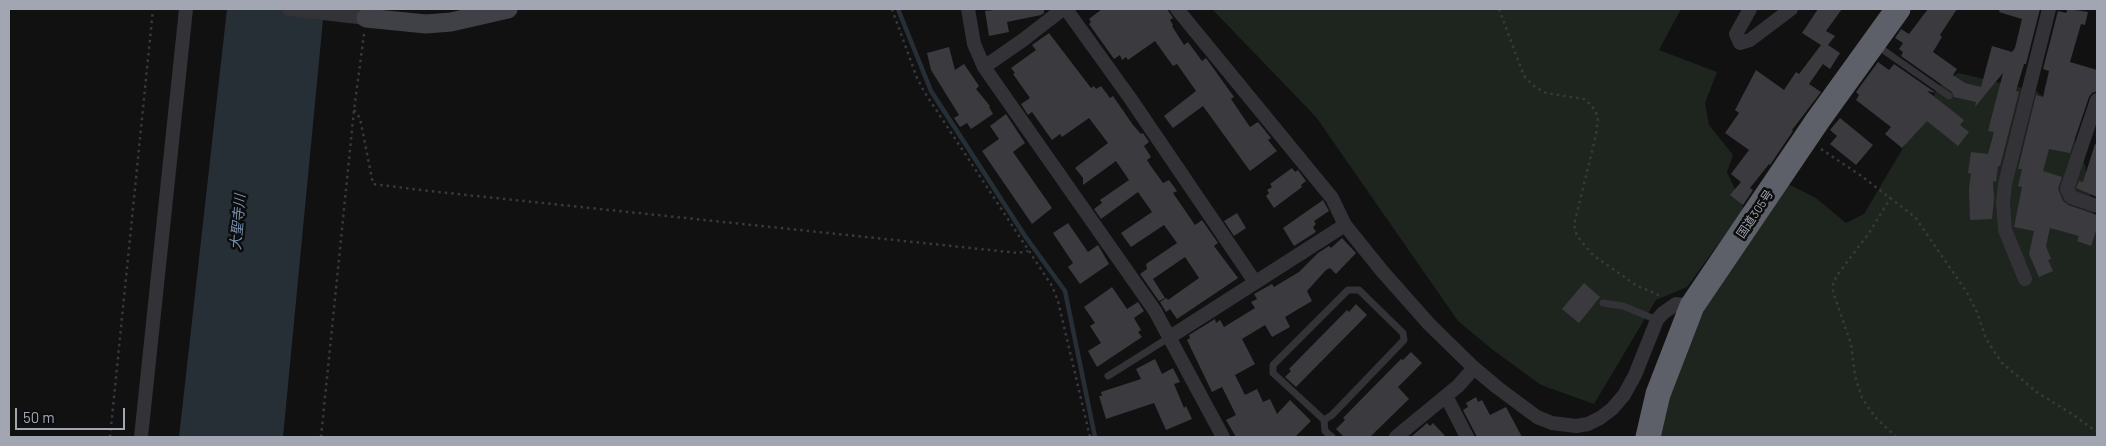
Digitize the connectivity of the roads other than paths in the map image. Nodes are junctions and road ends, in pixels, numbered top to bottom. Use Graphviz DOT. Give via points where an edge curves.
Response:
graph roads {
  1 [pos="186,9"];
  2 [pos="289,9"];
  3 [pos="508,9"];
  4 [pos="968,9"];
  5 [pos="1064,9"];
  6 [pos="1177,9"];
  7 [pos="1750,9"];
  8 [pos="1791,9"];
  9 [pos="1898,9"];
  10 [pos="2049,9"];
  11 [pos="363,18"];
  12 [pos="1873,44"];
  13 [pos="984,67"];
  14 [pos="1949,96"];
  15 [pos="2097,100"];
  16 [pos="2097,206"];
  17 [pos="1346,225"];
  18 [pos="2026,279"];
  19 [pos="1256,282"];
  20 [pos="1603,303"];
  21 [pos="1681,307"];
  22 [pos="1657,320"];
  23 [pos="1170,336"];
  24 [pos="1474,368"];
  25 [pos="1108,376"];
  26 [pos="1446,396"];
  27 [pos="1324,420"];
  28 [pos="141,437"];
  29 [pos="1223,437"];
  30 [pos="1332,437"];
  31 [pos="1396,437"];
  32 [pos="1467,437"];
  33 [pos="1648,437"];
  1 -- 28 [label="street"];
  2 -- 11 [label="street"];
  3 -- 11 [label="street" via="451,22 426,24"];
  4 -- 13 [label="street" via="974,44"];
  5 -- 13 [label="street"];
  5 -- 19 [label="street" via="1136,106"];
  6 -- 17 [label="street" via="1332,198"];
  7 -- 8 [label="street" via="1736,34 1740,43 1750,40"];
  9 -- 12 [label="highway, 国道305号"];
  10 -- 18 [label="street" via="2004,184 2005,230"];
  12 -- 14 [label="lane"];
  12 -- 21 [label="highway, 国道305号"];
  13 -- 23 [label="street"];
  15 -- 16 [label="street" via="2067,189 2071,197"];
  17 -- 19 [label="street"];
  17 -- 24 [label="street" via="1430,324"];
  19 -- 23 [label="street"];
  20 -- 22 [label="lane" via="1623,306"];
  21 -- 22 [label="street"];
  21 -- 33 [label="highway, 国道305号"];
  22 -- 24 [label="street" via="1624,394 1606,414 1588,424 1567,426 1537,417"];
  23 -- 25 [label="lane"];
  23 -- 29 [label="street"];
  24 -- 26 [label="street"];
  26 -- 31 [label="street"];
  26 -- 32 [label="street"];
  27 -- 27 [label="lane" via="1404,340 1403,333 1358,290 1348,290 1273,366 1272,373"];
  27 -- 30 [label="lane" via="1325,430"];
}
